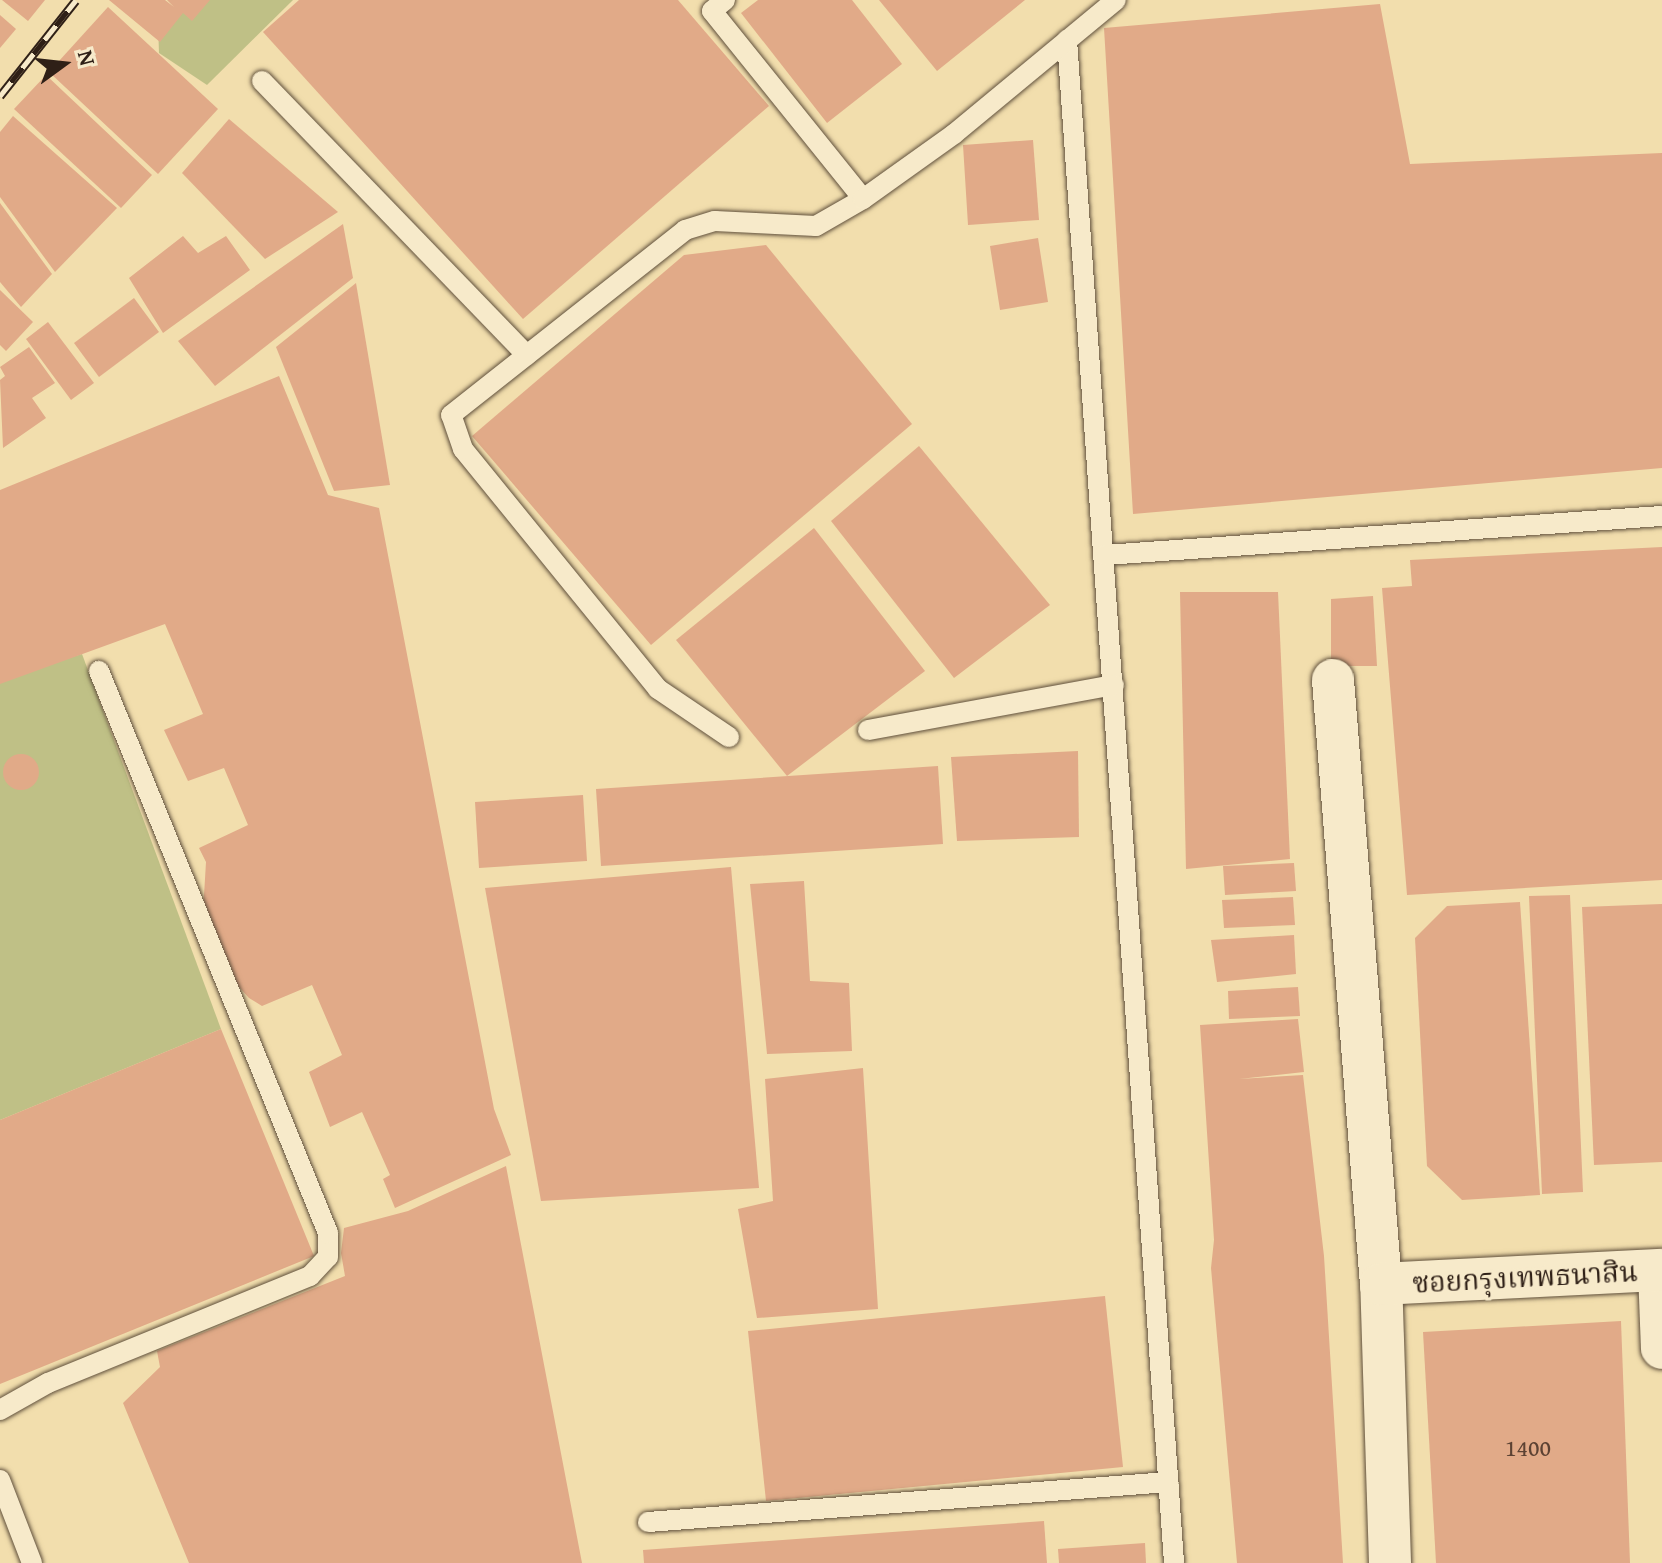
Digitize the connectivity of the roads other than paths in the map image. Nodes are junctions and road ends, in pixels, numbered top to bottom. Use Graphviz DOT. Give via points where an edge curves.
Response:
graph roads {
  1 [pos="725,0"];
  2 [pos="1116,0"];
  3 [pos="1067,40"];
  4 [pos="262,81"];
  5 [pos="863,199"];
  6 [pos="527,355"];
  7 [pos="1662,516"];
  8 [pos="1105,555"];
  9 [pos="99,671"];
  10 [pos="1333,680"];
  11 [pos="1114,685"];
  12 [pos="868,730"];
  13 [pos="729,737"];
  14 [pos="1661,1270"];
  15 [pos="1381,1284"];
  16 [pos="1662,1348"];
  17 [pos="0,1410"];
  18 [pos="0,1480"];
  19 [pos="1168,1482"];
  20 [pos="648,1522"];
  21 [pos="32,1563"];
  22 [pos="1174,1563"];
  23 [pos="1390,1563"];
  1 -- 5 [label="lane" via="712,11"];
  2 -- 3 [label="lane"];
  3 -- 5 [label="lane" via="954,134"];
  3 -- 8 [label="lane"];
  4 -- 6 [label="lane"];
  5 -- 6 [label="lane" via="816,226 715,221 685,230"];
  6 -- 13 [label="lane" via="451,415 463,449 658,689"];
  7 -- 8 [label="lane"];
  8 -- 11 [label="lane"];
  9 -- 17 [label="lane" via="328,1233 328,1257 310,1276 48,1383"];
  10 -- 15 [label="street"];
  11 -- 12 [label="lane"];
  11 -- 19 [label="lane"];
  14 -- 15 [label="street, ซอยกรุงเทพธนาสิน"];
  14 -- 16 [label="street, ซอยกรุงเทพธนาสิน"];
  15 -- 23 [label="street, ซอยกรุงเทพธนาสิน"];
  18 -- 21 [label="lane"];
  19 -- 20 [label="lane"];
  19 -- 22 [label="lane"];
}
